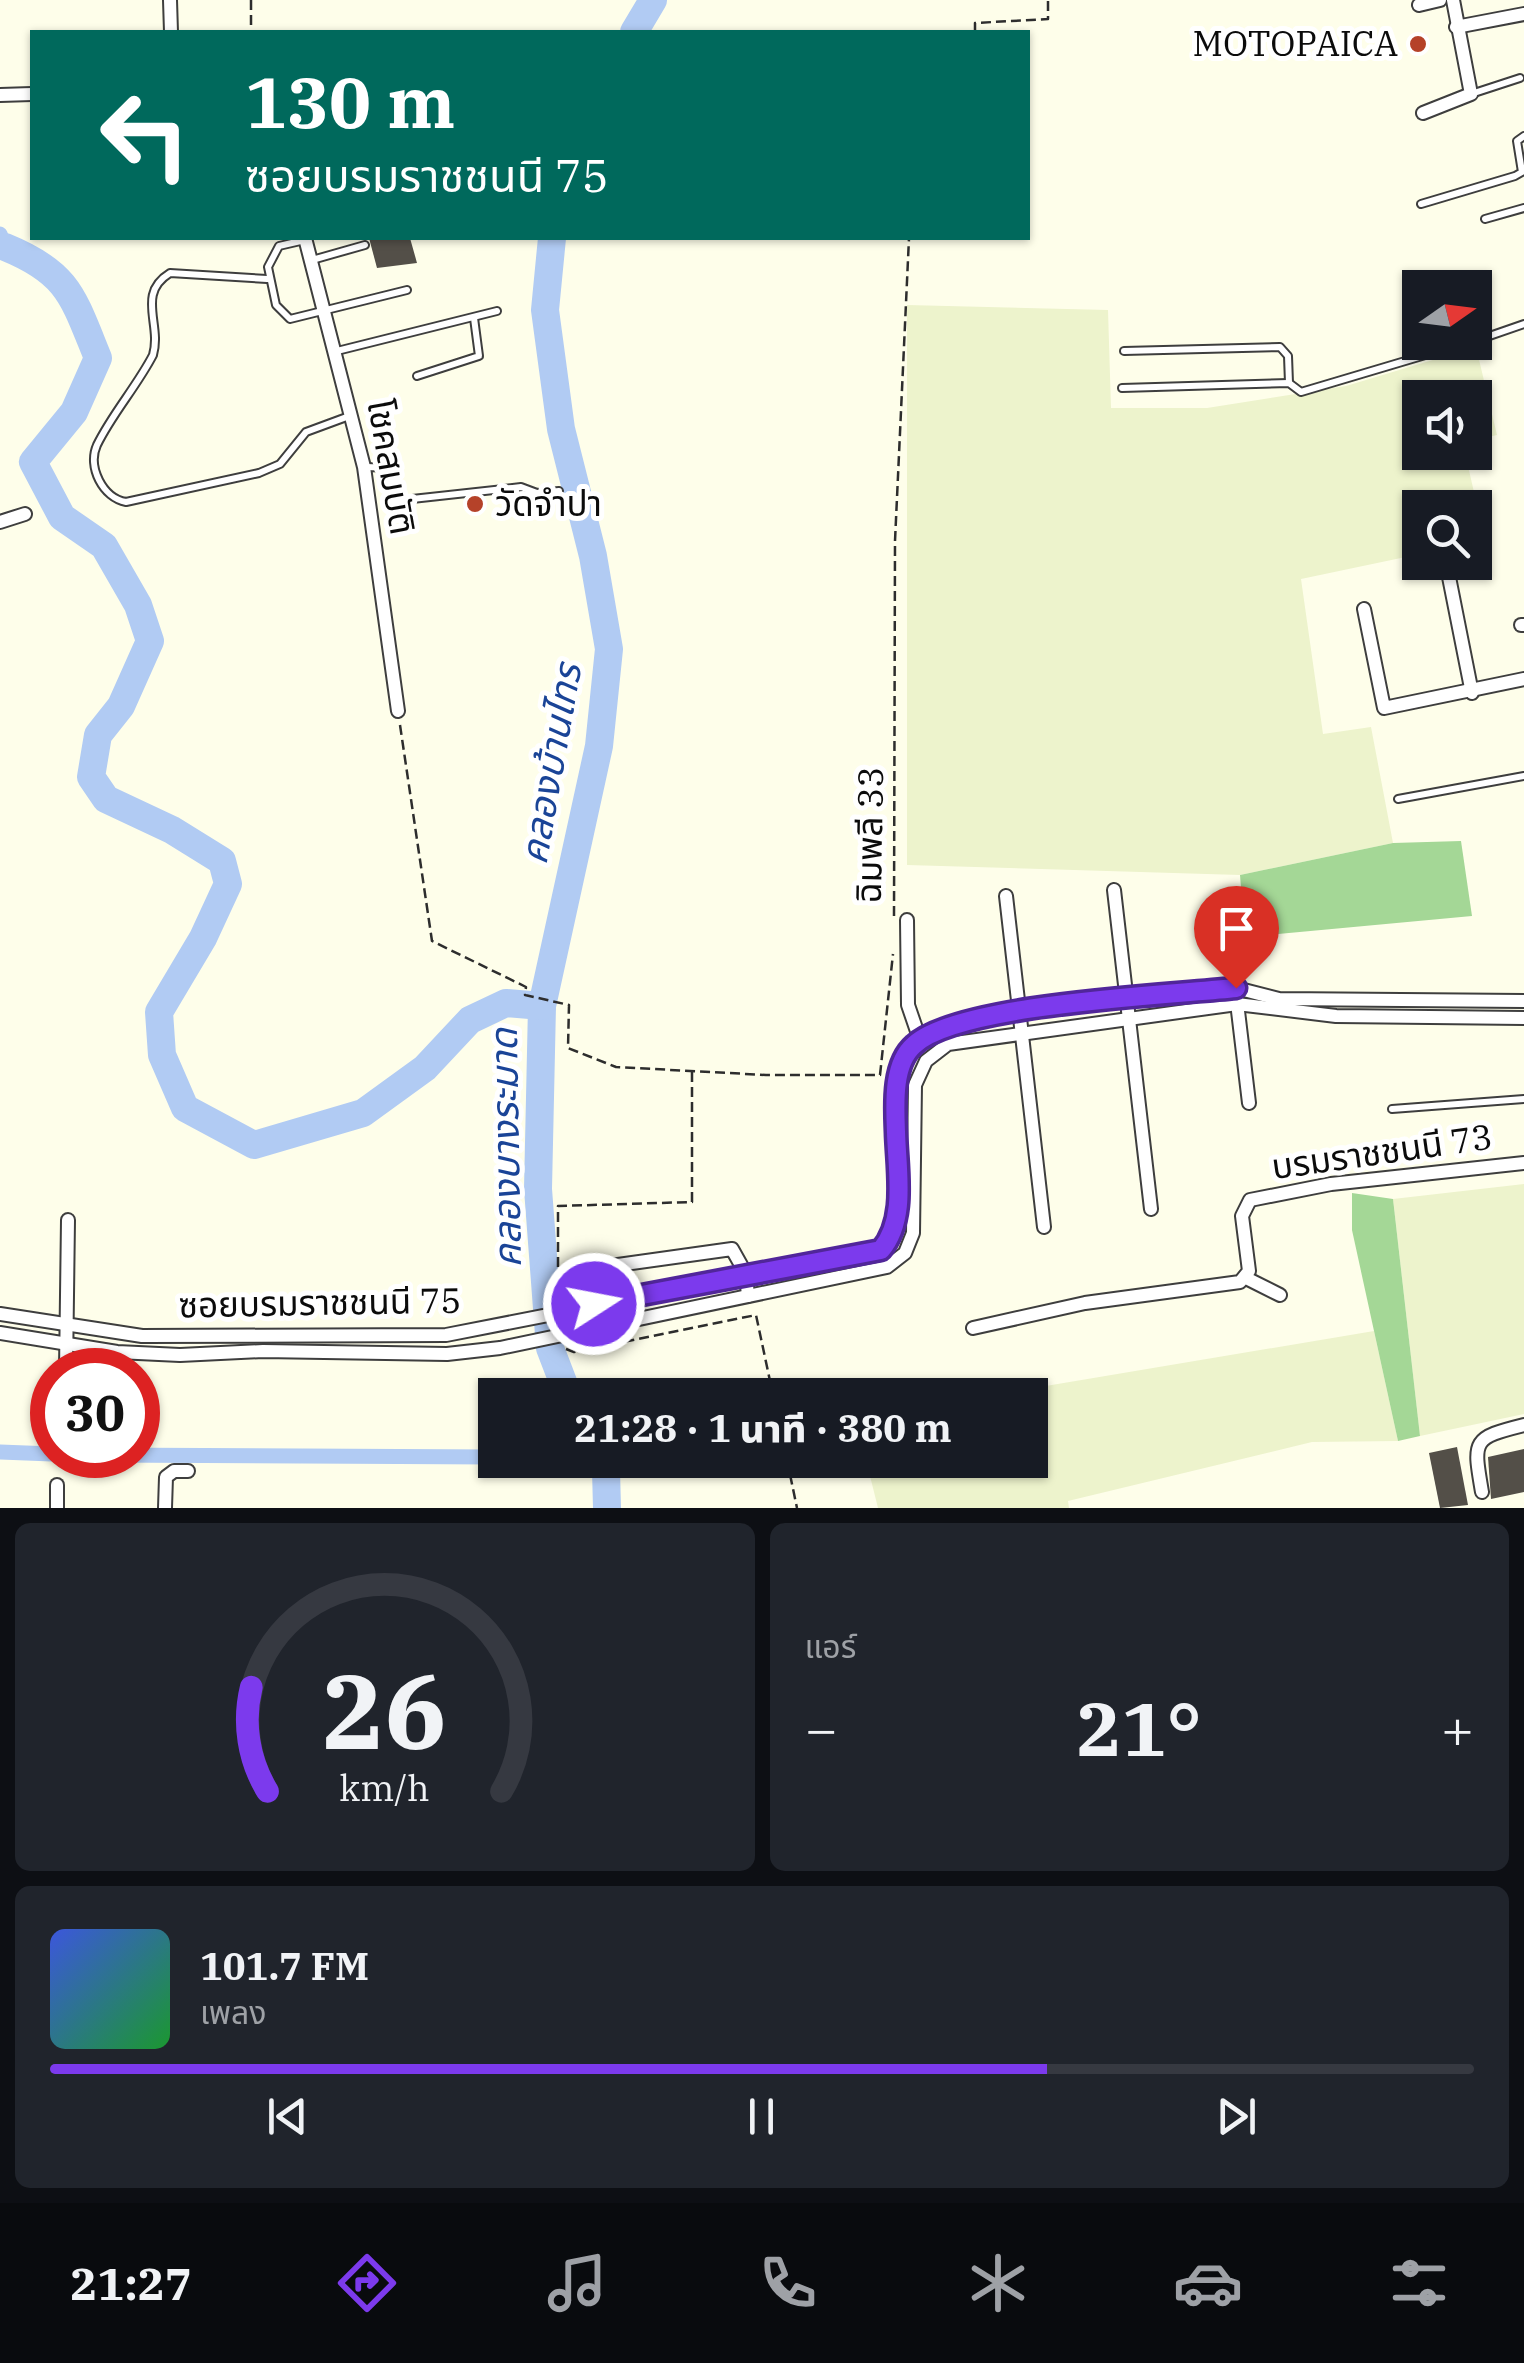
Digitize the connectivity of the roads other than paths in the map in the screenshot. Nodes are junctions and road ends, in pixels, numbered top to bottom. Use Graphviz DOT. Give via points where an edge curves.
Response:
graph roads {
  1 [pos="170,0"];
  2 [pos="1440,0"];
  3 [pos="1453,0"];
  4 [pos="1419,4"];
  5 [pos="1524,14"];
  6 [pos="1456,27"];
  7 [pos="171,30"];
  8 [pos="1520,78"];
  9 [pos="30,94"];
  10 [pos="1471,94"];
  11 [pos="0,95"];
  12 [pos="1424,113"];
  13 [pos="1524,136"];
  14 [pos="1421,204"];
  15 [pos="1524,208"];
  16 [pos="1485,220"];
  17 [pos="300,240"];
  18 [pos="306,240"];
  19 [pos="366,245"];
  20 [pos="312,260"];
  21 [pos="268,279"];
  22 [pos="407,290"];
  23 [pos="326,311"];
  24 [pos="497,311"];
  25 [pos="474,318"];
  26 [pos="1524,324"];
  27 [pos="1492,335"];
  28 [pos="338,351"];
  29 [pos="1124,351"];
  30 [pos="1410,360"];
  31 [pos="417,376"];
  32 [pos="1289,383"];
  33 [pos="1122,388"];
  34 [pos="353,414"];
  35 [pos="364,467"];
  36 [pos="559,491"];
  37 [pos="24,514"];
  38 [pos="0,522"];
  39 [pos="1450,580"];
  40 [pos="1364,608"];
  41 [pos="1524,679"];
  42 [pos="1472,692"];
  43 [pos="398,711"];
  44 [pos="1524,776"];
  45 [pos="1398,800"];
  46 [pos="1114,890"];
  47 [pos="1006,896"];
  48 [pos="1227,919"];
  49 [pos="907,920"];
  50 [pos="1236,988"];
  51 [pos="1128,1000"];
  52 [pos="1524,1001"];
  53 [pos="1236,1004"];
  54 [pos="1017,1013"];
  55 [pos="1130,1016"];
  56 [pos="1524,1018"];
  57 [pos="1020,1031"];
  58 [pos="920,1040"];
  59 [pos="1524,1099"];
  60 [pos="1249,1103"];
  61 [pos="1392,1109"];
  62 [pos="1524,1163"];
  63 [pos="1151,1209"];
  64 [pos="68,1220"];
  65 [pos="1044,1226"];
  66 [pos="575,1271"];
  67 [pos="746,1274"];
  68 [pos="1246,1278"];
  69 [pos="1280,1295"];
  70 [pos="748,1296"];
  71 [pos="0,1314"];
  72 [pos="68,1326"];
  73 [pos="972,1328"];
  74 [pos="0,1333"];
  75 [pos="67,1344"];
  76 [pos="67,1348"];
  77 [pos="1524,1425"];
  78 [pos="188,1471"];
  79 [pos="57,1485"];
  80 [pos="1482,1492"];
  81 [pos="57,1508"];
  82 [pos="165,1508"];
  1 -- 7 [label="street"];
  2 -- 4 [label="street"];
  3 -- 6 [label="street"];
  5 -- 6 [label="street"];
  6 -- 10 [label="street"];
  8 -- 10 [label="lane"];
  9 -- 11 [label="street"];
  10 -- 12 [label="street"];
  13 -- 14 [label="lane" via="1517,141 1523,162 1516,176"];
  15 -- 16 [label="lane"];
  17 -- 21 [label="lane" via="273,250"];
  18 -- 20 [label="street, โชคสมบัติ"];
  19 -- 20 [label="lane"];
  20 -- 23 [label="street, โชคสมบัติ"];
  21 -- 23 [label="lane" via="276,305 290,319"];
  21 -- 34 [label="lane" via="170,273 155,284 154,355 96,447 97,479 126,502 259,472 280,464 306,432"];
  22 -- 23 [label="lane"];
  23 -- 28 [label="street, โชคสมบัติ"];
  24 -- 25 [label="lane"];
  25 -- 28 [label="lane"];
  25 -- 31 [label="lane" via="479,356"];
  26 -- 27 [label="lane"];
  28 -- 34 [label="street, โชคสมบัติ"];
  29 -- 32 [label="lane" via="1280,346 1288,356"];
  30 -- 32 [label="lane" via="1308,390 1293,390"];
  32 -- 33 [label="lane"];
  34 -- 35 [label="street, โชคสมบัติ"];
  35 -- 36 [label="lane" via="392,468 402,500 521,486"];
  35 -- 43 [label="street, โชคสมบัติ"];
  37 -- 38 [label="street"];
  39 -- 42 [label="street"];
  40 -- 42 [label="street" via="1384,708"];
  41 -- 42 [label="street"];
  44 -- 45 [label="lane"];
  46 -- 51 [label="street"];
  47 -- 54 [label="street"];
  48 -- 50 [label="street"];
  49 -- 58 [label="street" via="908,1005"];
  50 -- 51 [label="street"];
  50 -- 52 [label="street" via="1279,998"];
  50 -- 53 [label="street"];
  51 -- 54 [label="street"];
  51 -- 55 [label="street"];
  53 -- 55 [label="street, ซอยบรมราชชนนี 75"];
  53 -- 56 [label="street, ซอยบรมราชชนนี 75" via="1336,1016"];
  53 -- 60 [label="street"];
  54 -- 57 [label="street"];
  54 -- 58 [label="street" via="963,1021"];
  55 -- 57 [label="street, ซอยบรมราชชนนี 75"];
  55 -- 63 [label="street"];
  57 -- 65 [label="street"];
  57 -- 70 [label="street, ซอยบรมราชชนนี 75" via="948,1044 926,1061 915,1085 914,1208 905,1253 887,1267"];
  58 -- 67 [label="street, ซอยบรมราชชนนี 75" via="899,1072 894,1236 881,1250"];
  59 -- 61 [label="lane"];
  62 -- 68 [label="street, บรมราชชนนี 73" via="1250,1200 1242,1216"];
  64 -- 72 [label="street"];
  66 -- 67 [label="street" via="729,1249"];
  67 -- 70 [label="street"];
  67 -- 72 [label="street, ซอยบรมราชชนนี 75" via="446,1335 190,1337"];
  68 -- 69 [label="street"];
  68 -- 73 [label="street"];
  70 -- 75 [label="street, ซอยบรมราชชนนี 75" via="500,1348 433,1355 180,1356"];
  71 -- 72 [label="street, ซอยบรมราชชนนี 75"];
  72 -- 75 [label="street"];
  74 -- 75 [label="street, ซอยบรมราชชนนี 75"];
  75 -- 76 [label="street"];
  77 -- 80 [label="street" via="1478,1442"];
  78 -- 82 [label="street" via="166,1478"];
  79 -- 81 [label="street"];
}
